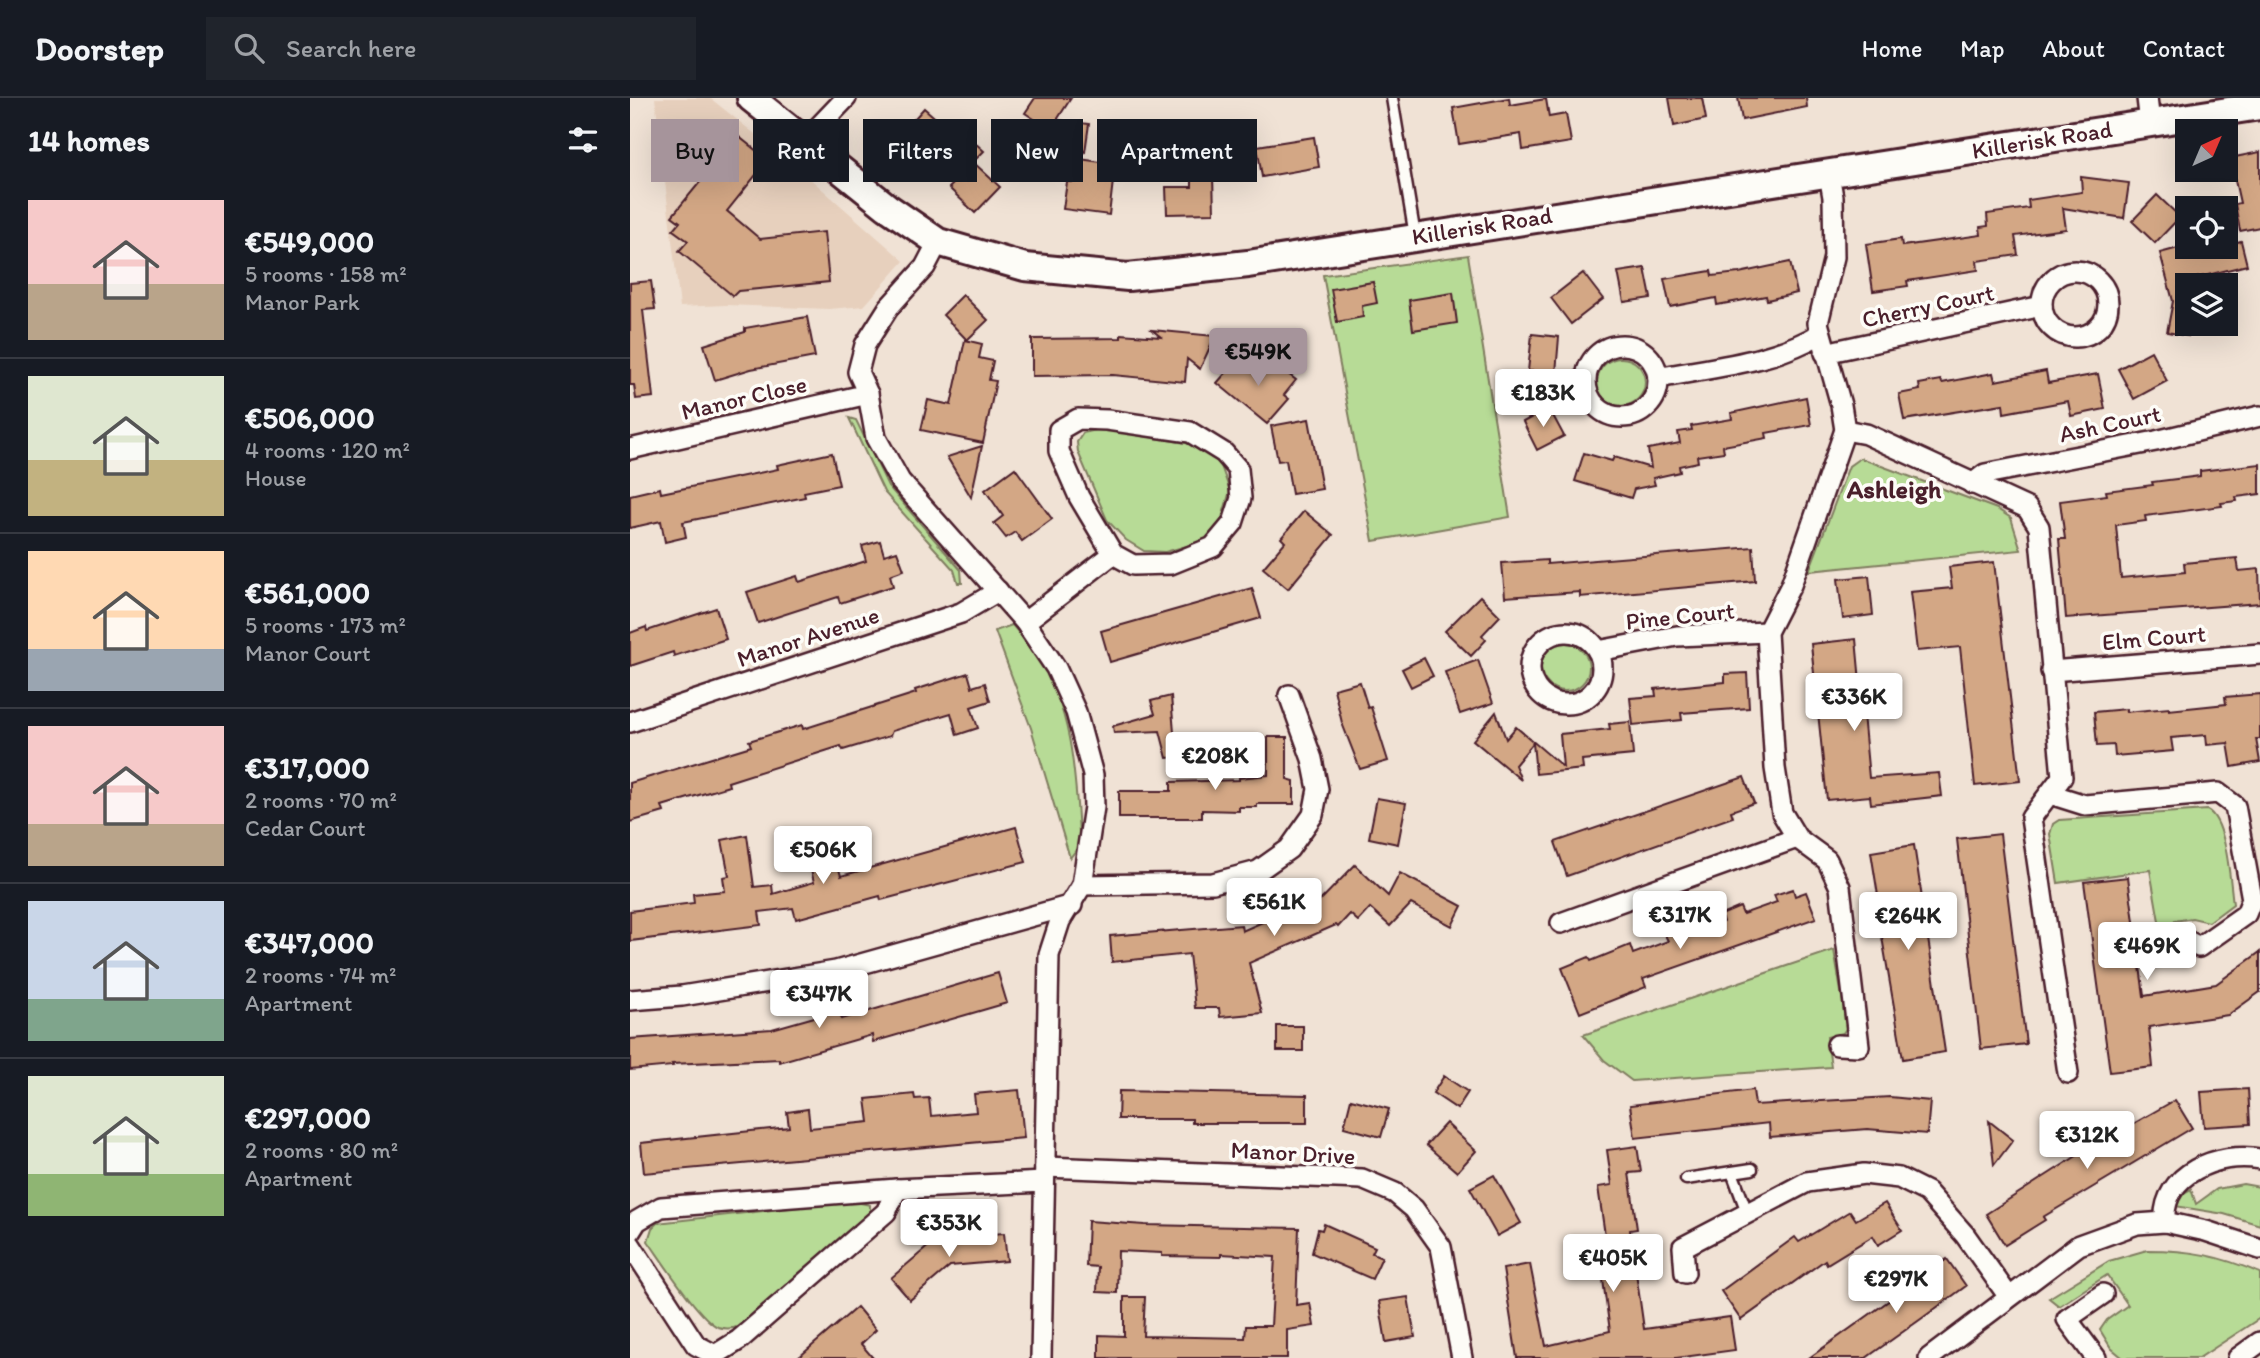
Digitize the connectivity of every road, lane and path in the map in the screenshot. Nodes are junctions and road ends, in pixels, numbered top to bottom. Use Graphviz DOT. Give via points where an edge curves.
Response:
graph roads {
  1 [pos="751,98"];
  2 [pos="846,98"];
  3 [pos="1392,98"];
  4 [pos="2260,106"];
  5 [pos="2149,111"];
  6 [pos="777,119"];
  7 [pos="826,119"];
  8 [pos="1829,174"];
  9 [pos="849,176"];
  10 [pos="1416,237"];
  11 [pos="938,242"];
  12 [pos="2042,306"];
  13 [pos="1820,334"];
  14 [pos="1825,353"];
  15 [pos="1658,378"];
  16 [pos="869,394"];
  17 [pos="2260,415"];
  18 [pos="1845,430"];
  19 [pos="630,449"];
  20 [pos="1972,484"];
  21 [pos="1113,554"];
  22 [pos="998,591"];
  23 [pos="1025,622"];
  24 [pos="1767,632"];
  25 [pos="1598,651"];
  26 [pos="2260,654"];
  27 [pos="2051,671"];
  28 [pos="1289,695"];
  29 [pos="630,722"];
  30 [pos="2050,794"];
  31 [pos="1797,838"];
  32 [pos="1082,885"];
  33 [pos="1072,905"];
  34 [pos="1561,923"];
  35 [pos="2184,939"];
  36 [pos="630,1000"];
  37 [pos="1838,1045"];
  38 [pos="2068,1073"];
  39 [pos="2260,1159"];
  40 [pos="1752,1169"];
  41 [pos="1732,1172"];
  42 [pos="1044,1174"];
  43 [pos="1686,1179"];
  44 [pos="897,1189"];
  45 [pos="1747,1212"];
  46 [pos="2165,1222"];
  47 [pos="630,1232"];
  48 [pos="630,1244"];
  49 [pos="2260,1249"];
  50 [pos="1685,1273"];
  51 [pos="2103,1294"];
  52 [pos="2009,1297"];
  53 [pos="2260,1342"];
  54 [pos="1041,1358"];
  55 [pos="1462,1358"];
  56 [pos="1929,1358"];
  57 [pos="2096,1358"];
  58 [pos="2238,1358"];
  1 -- 6 [label="main road, Killerisk Road"];
  2 -- 7 [label="street"];
  3 -- 10 [label="lane"];
  4 -- 5 [label="main road, Killerisk Road"];
  5 -- 8 [label="main road, Killerisk Road"];
  8 -- 10 [label="main road, Killerisk Road"];
  8 -- 13 [label="street" via="1834,257 1818,323"];
  9 -- 11 [label="main road, Killerisk Road"];
  10 -- 11 [label="main road, Killerisk Road" via="1248,264 1128,277 1025,267"];
  11 -- 16 [label="street" via="925,267 889,307 866,345 858,372"];
  12 -- 14 [label="street, Cherry Court"];
  13 -- 14 [label="street"];
  13 -- 15 [label="street" via="1774,356"];
  14 -- 18 [label="street"];
  16 -- 19 [label="street, Manor Close"];
  16 -- 22 [label="street" via="876,438 900,481"];
  17 -- 20 [label="street, Ash Court" via="2156,441 1985,474"];
  18 -- 20 [label="street" via="1866,434"];
  18 -- 24 [label="street" via="1791,584"];
  20 -- 27 [label="street" via="2028,508 2039,527"];
  21 -- 21 [label="street" via="1133,565 1171,564 1213,547 1233,523 1241,498 1238,469 1224,453 1189,432 1078,419 1059,430 1059,451 1079,497"];
  21 -- 23 [label="street"];
  22 -- 23 [label="street"];
  22 -- 29 [label="street, Manor Avenue" via="961,613"];
  23 -- 32 [label="street" via="1056,668 1076,712 1093,775 1094,807"];
  24 -- 25 [label="street, Pine Court" via="1677,636"];
  24 -- 31 [label="street" via="1775,768 1782,813"];
  26 -- 27 [label="street, Elm Court"];
  27 -- 30 [label="street" via="2062,777"];
  28 -- 32 [label="street" via="1318,789 1313,815 1289,849 1258,871 1213,883"];
  30 -- 35 [label="street" via="2085,805 2218,793 2235,806 2252,899 2246,914 2199,947"];
  30 -- 38 [label="street" via="2031,818"];
  31 -- 34 [label="street"];
  31 -- 37 [label="street" via="1827,860 1840,887 1859,1046"];
  32 -- 33 [label="street"];
  33 -- 36 [label="street" via="836,971"];
  33 -- 42 [label="street" via="1060,922 1049,955"];
  39 -- 46 [label="street" via="2220,1161 2192,1170 2172,1188 2164,1209"];
  40 -- 41 [label="lane"];
  41 -- 43 [label="lane"];
  41 -- 45 [label="lane"];
  42 -- 44 [label="street, Manor Drive"];
  42 -- 54 [label="street"];
  42 -- 55 [label="street, Manor Drive" via="1362,1179 1395,1193 1414,1209 1441,1247"];
  44 -- 47 [label="street, Manor Drive" via="661,1207 637,1221"];
  44 -- 48 [label="street" via="886,1212 739,1340 715,1355 696,1345"];
  45 -- 50 [label="street" via="1683,1247"];
  45 -- 52 [label="street" via="1807,1182 1864,1174 1899,1178 1927,1192"];
  46 -- 49 [label="street"];
  46 -- 52 [label="street" via="2137,1224 2079,1245"];
  51 -- 57 [label="street" via="2067,1320"];
  52 -- 56 [label="street"];
  53 -- 58 [label="street"];
}
